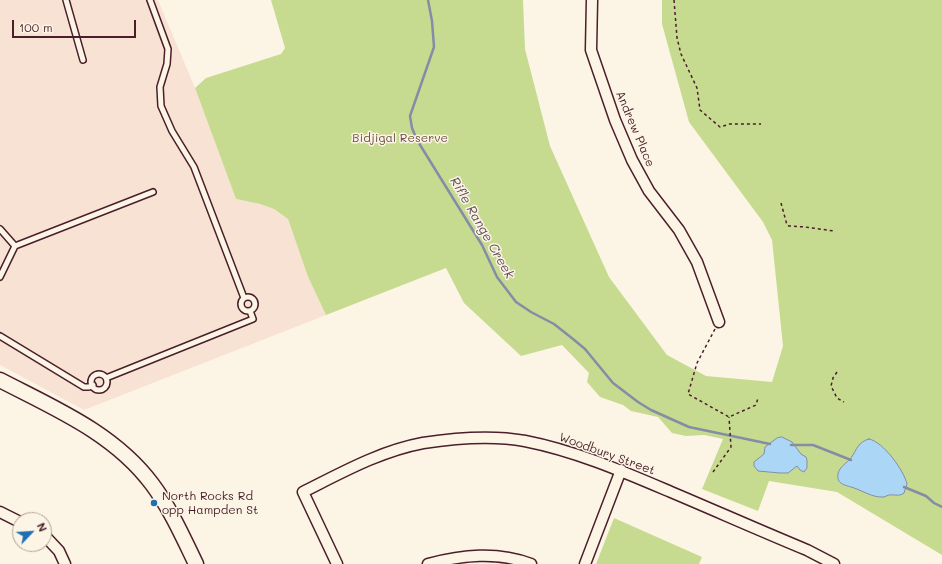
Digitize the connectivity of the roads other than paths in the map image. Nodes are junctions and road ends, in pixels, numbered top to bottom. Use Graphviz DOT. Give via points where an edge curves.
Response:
graph roads {
  1 [pos="66,0"];
  2 [pos="150,0"];
  3 [pos="592,0"];
  4 [pos="83,60"];
  5 [pos="153,192"];
  6 [pos="0,229"];
  7 [pos="15,246"];
  8 [pos="0,277"];
  9 [pos="244,298"];
  10 [pos="250,311"];
  11 [pos="719,322"];
  12 [pos="0,336"];
  13 [pos="106,378"];
  14 [pos="0,380"];
  15 [pos="93,385"];
  16 [pos="621,470"];
  17 [pos="0,512"];
  18 [pos="12,518"];
  19 [pos="52,544"];
  20 [pos="65,564"];
  21 [pos="196,564"];
  22 [pos="337,564"];
  23 [pos="428,564"];
  24 [pos="531,564"];
  25 [pos="585,564"];
  26 [pos="834,564"];
  1 -- 4 [label="lane"];
  2 -- 9 [label="lane" via="168,49 168,64 160,87 161,106 172,131 194,167"];
  3 -- 11 [label="street, Andrew Place" via="591,50 615,120 649,191 680,230 698,262"];
  5 -- 7 [label="lane"];
  6 -- 7 [label="lane"];
  7 -- 8 [label="lane"];
  9 -- 10 [label="lane" via="241,306"];
  9 -- 10 [label="lane" via="251,297 254,300 255,307"];
  10 -- 13 [label="lane" via="253,319"];
  12 -- 15 [label="lane" via="84,387"];
  13 -- 15 [label="lane" via="100,374 95,375 92,379"];
  13 -- 15 [label="lane" via="107,383 102,389 97,389"];
  14 -- 21 [label="main road" via="85,425 136,464 160,495"];
  16 -- 22 [label="street, Woodbury Street" via="572,453 524,441 482,437 422,443 388,453 303,492"];
  16 -- 25 [label="street"];
  16 -- 26 [label="street, Woodbury Street"];
  17 -- 18 [label="street"];
  19 -- 20 [label="street"];
  23 -- 24 [label="street" via="477,556 509,557"];
}
